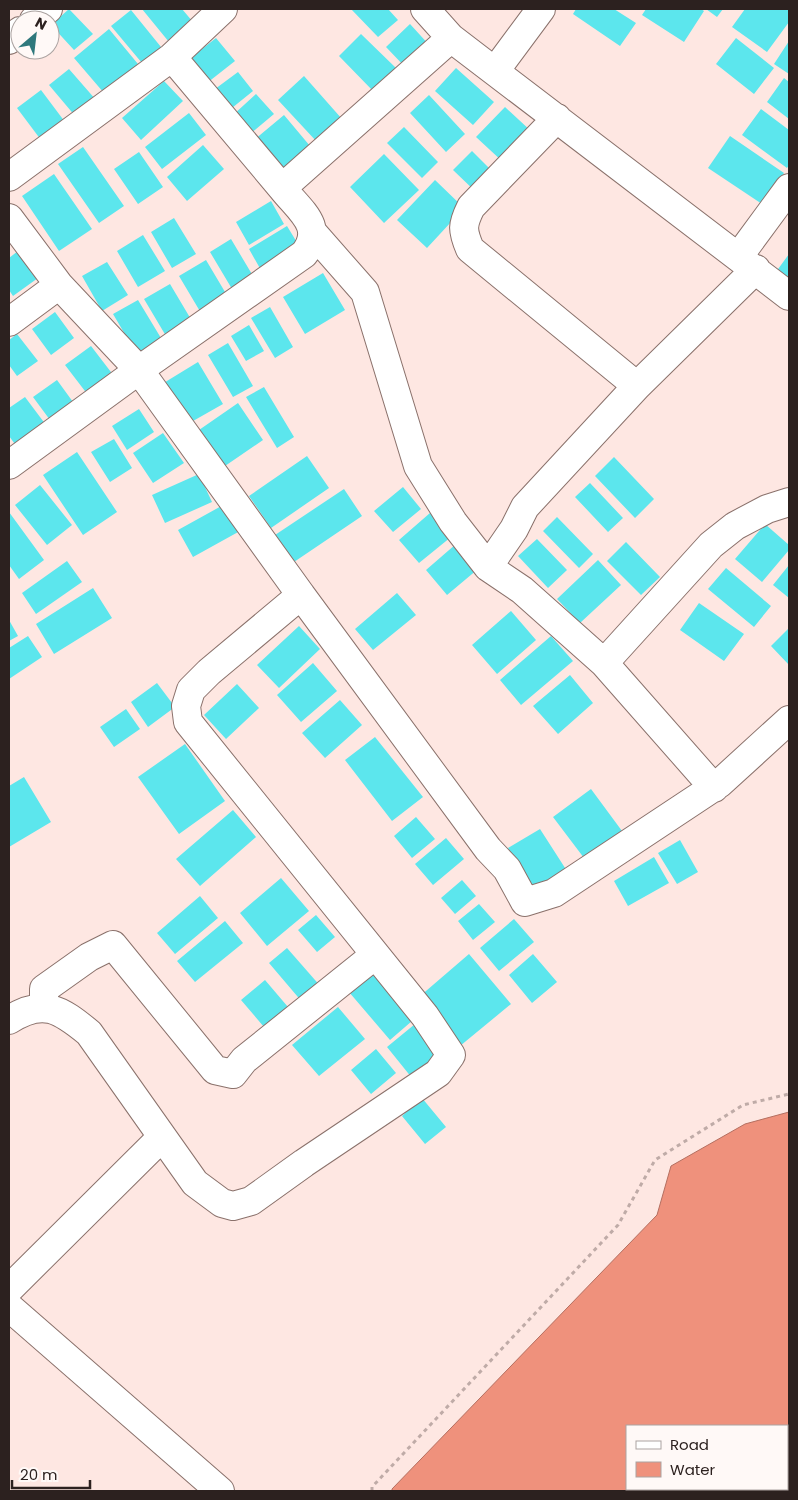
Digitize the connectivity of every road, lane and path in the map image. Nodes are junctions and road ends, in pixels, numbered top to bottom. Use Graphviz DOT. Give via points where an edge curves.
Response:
graph roads {
  1 [pos="223,9"];
  2 [pos="424,9"];
  3 [pos="541,9"];
  4 [pos="451,38"];
  5 [pos="172,57"];
  6 [pos="495,71"];
  7 [pos="557,118"];
  8 [pos="9,177"];
  9 [pos="282,188"];
  10 [pos="789,188"];
  11 [pos="9,218"];
  12 [pos="314,234"];
  13 [pos="747,263"];
  14 [pos="59,285"];
  15 [pos="789,296"];
  16 [pos="9,322"];
  17 [pos="139,370"];
  18 [pos="637,386"];
  19 [pos="9,465"];
  20 [pos="789,502"];
  21 [pos="488,567"];
  22 [pos="301,595"];
  23 [pos="604,663"];
  24 [pos="789,720"];
  25 [pos="714,788"];
  26 [pos="375,955"];
  27 [pos="44,1008"];
  28 [pos="9,1020"];
  29 [pos="789,1094"];
  30 [pos="162,1137"];
  31 [pos="9,1289"];
  32 [pos="9,1307"];
  33 [pos="220,1491"];
  34 [pos="372,1491"];
  1 -- 5 [label="street"];
  2 -- 4 [label="street"];
  3 -- 6 [label="street"];
  4 -- 6 [label="street"];
  4 -- 9 [label="street"];
  5 -- 8 [label="street"];
  5 -- 9 [label="street"];
  6 -- 7 [label="street"];
  7 -- 13 [label="street"];
  7 -- 18 [label="street" via="472,207 464,221 464,233 470,249"];
  9 -- 12 [label="street" via="312,225"];
  10 -- 13 [label="street"];
  11 -- 14 [label="street"];
  12 -- 17 [label="street" via="312,245 304,254"];
  12 -- 21 [label="street" via="365,292 418,466 453,522"];
  13 -- 15 [label="street"];
  13 -- 18 [label="street"];
  14 -- 16 [label="street"];
  14 -- 17 [label="street"];
  17 -- 19 [label="street"];
  17 -- 22 [label="street"];
  18 -- 21 [label="street" via="525,507"];
  20 -- 23 [label="street" via="767,509 735,526 711,545"];
  21 -- 23 [label="street" via="522,590"];
  22 -- 25 [label="street" via="488,849 507,869 525,902 554,893"];
  22 -- 26 [label="street" via="191,690 186,706 188,722"];
  23 -- 25 [label="street"];
  24 -- 25 [label="street"];
  26 -- 27 [label="street" via="244,1060 233,1074 215,1070 113,945 89,957 44,989"];
  26 -- 30 [label="street" via="426,1016 450,1055 438,1073 252,1201 233,1206 222,1203 195,1183"];
  27 -- 28 [label="street" via="36,1007"];
  27 -- 30 [label="street" via="53,1008 88,1033"];
  29 -- 34 [label="path" via="743,1105 655,1160 618,1225 372,1487"];
  30 -- 31 [label="street"];
  32 -- 33 [label="street"];
}
